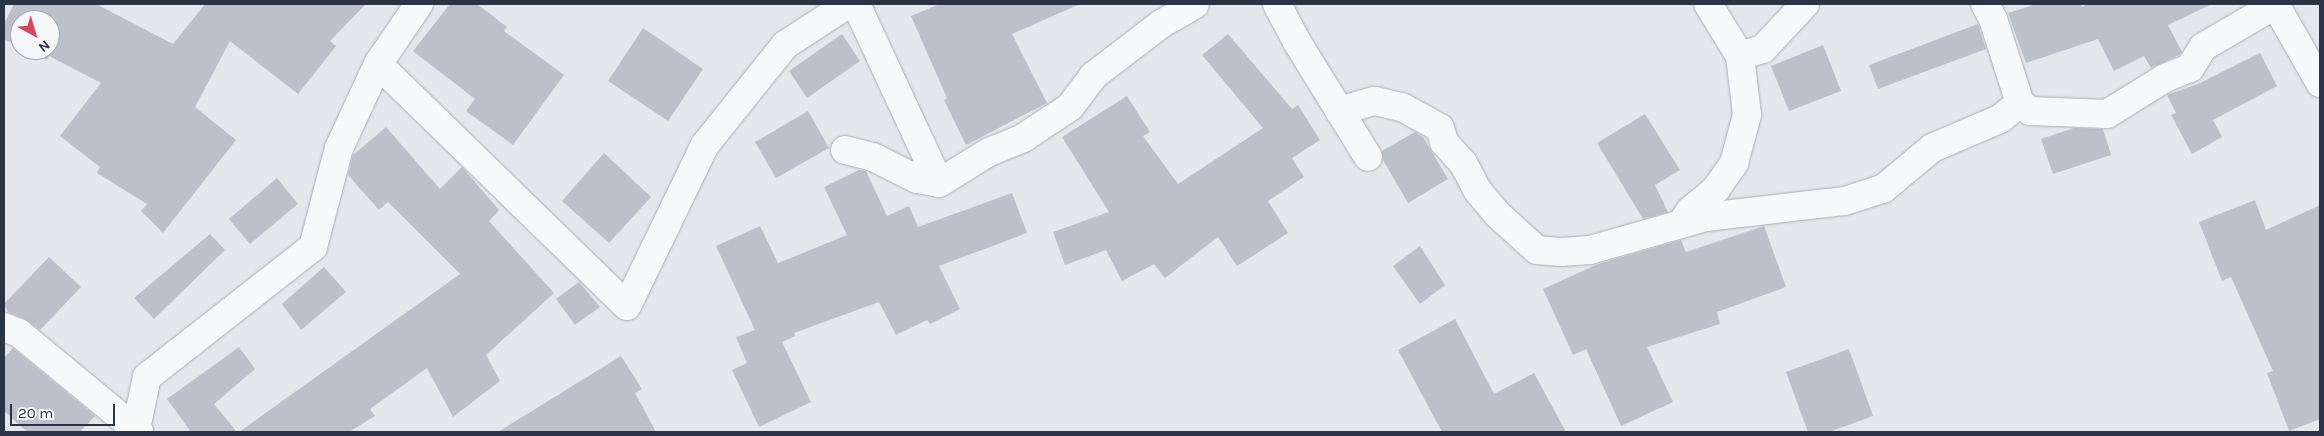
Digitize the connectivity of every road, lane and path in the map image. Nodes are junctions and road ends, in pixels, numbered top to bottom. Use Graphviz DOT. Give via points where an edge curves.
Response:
graph roads {
  1 [pos="419,4"];
  2 [pos="848,4"];
  3 [pos="856,4"];
  4 [pos="1195,4"];
  5 [pos="1277,4"];
  6 [pos="1708,4"];
  7 [pos="1806,4"];
  8 [pos="1985,4"];
  9 [pos="2275,4"];
  10 [pos="1740,56"];
  11 [pos="378,64"];
  12 [pos="2320,83"];
  13 [pos="2020,104"];
  14 [pos="1339,111"];
  15 [pos="845,150"];
  16 [pos="1368,157"];
  17 [pos="939,183"];
  18 [pos="1680,226"];
  19 [pos="4,326"];
  20 [pos="138,431"];
  1 -- 11 [label="street"];
  2 -- 11 [label="street" via="785,45 704,144 627,306"];
  3 -- 17 [label="street"];
  4 -- 17 [label="street" via="1161,24 1093,76 1070,107 1023,138 989,152"];
  5 -- 14 [label="street"];
  6 -- 10 [label="street"];
  7 -- 10 [label="street" via="1763,49"];
  8 -- 13 [label="street" via="1993,19"];
  9 -- 12 [label="street"];
  9 -- 13 [label="street" via="2202,47 2190,68 2165,78 2108,114 2030,111"];
  10 -- 18 [label="street" via="1747,115 1742,144 1734,163 1716,189 1690,212"];
  11 -- 20 [label="street" via="339,148 313,247 147,378"];
  13 -- 18 [label="street" via="2000,120 1932,148 1883,190 1845,201 1706,217"];
  14 -- 16 [label="street"];
  14 -- 18 [label="street" via="1375,101 1402,107 1440,128 1444,142 1463,163 1478,191 1497,214 1537,250 1590,250"];
  15 -- 17 [label="street" via="873,157 917,179"];
  19 -- 20 [label="street" via="19,333"];
}
